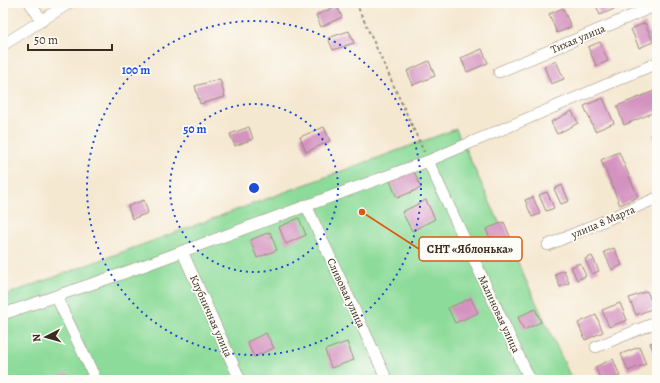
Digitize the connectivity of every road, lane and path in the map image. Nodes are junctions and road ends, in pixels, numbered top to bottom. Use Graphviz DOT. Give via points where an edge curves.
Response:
graph roads {
  1 [pos="30,3"];
  2 [pos="69,3"];
  3 [pos="356,3"];
  4 [pos="657,5"];
  5 [pos="42,21"];
  6 [pos="3,45"];
  7 [pos="657,63"];
  8 [pos="499,72"];
  9 [pos="428,161"];
  10 [pos="657,198"];
  11 [pos="306,205"];
  12 [pos="548,245"];
  13 [pos="182,251"];
  14 [pos="56,296"];
  15 [pos="3,314"];
  16 [pos="657,322"];
  17 [pos="596,347"];
  18 [pos="96,380"];
  19 [pos="240,380"];
  20 [pos="387,380"];
  21 [pos="530,380"];
  1 -- 5 [label="street"];
  2 -- 5 [label="street"];
  3 -- 9 [label="path"];
  4 -- 8 [label="street, Тихая улица"];
  5 -- 6 [label="street"];
  7 -- 9 [label="street"];
  9 -- 11 [label="street"];
  9 -- 21 [label="street, Малиновая улица"];
  10 -- 12 [label="street, улица 8 Марта"];
  11 -- 13 [label="street"];
  11 -- 20 [label="street, Сливовая улица"];
  13 -- 14 [label="street"];
  13 -- 19 [label="street, Клубничная улица"];
  14 -- 15 [label="street"];
  14 -- 18 [label="street"];
  16 -- 17 [label="street"];
}
